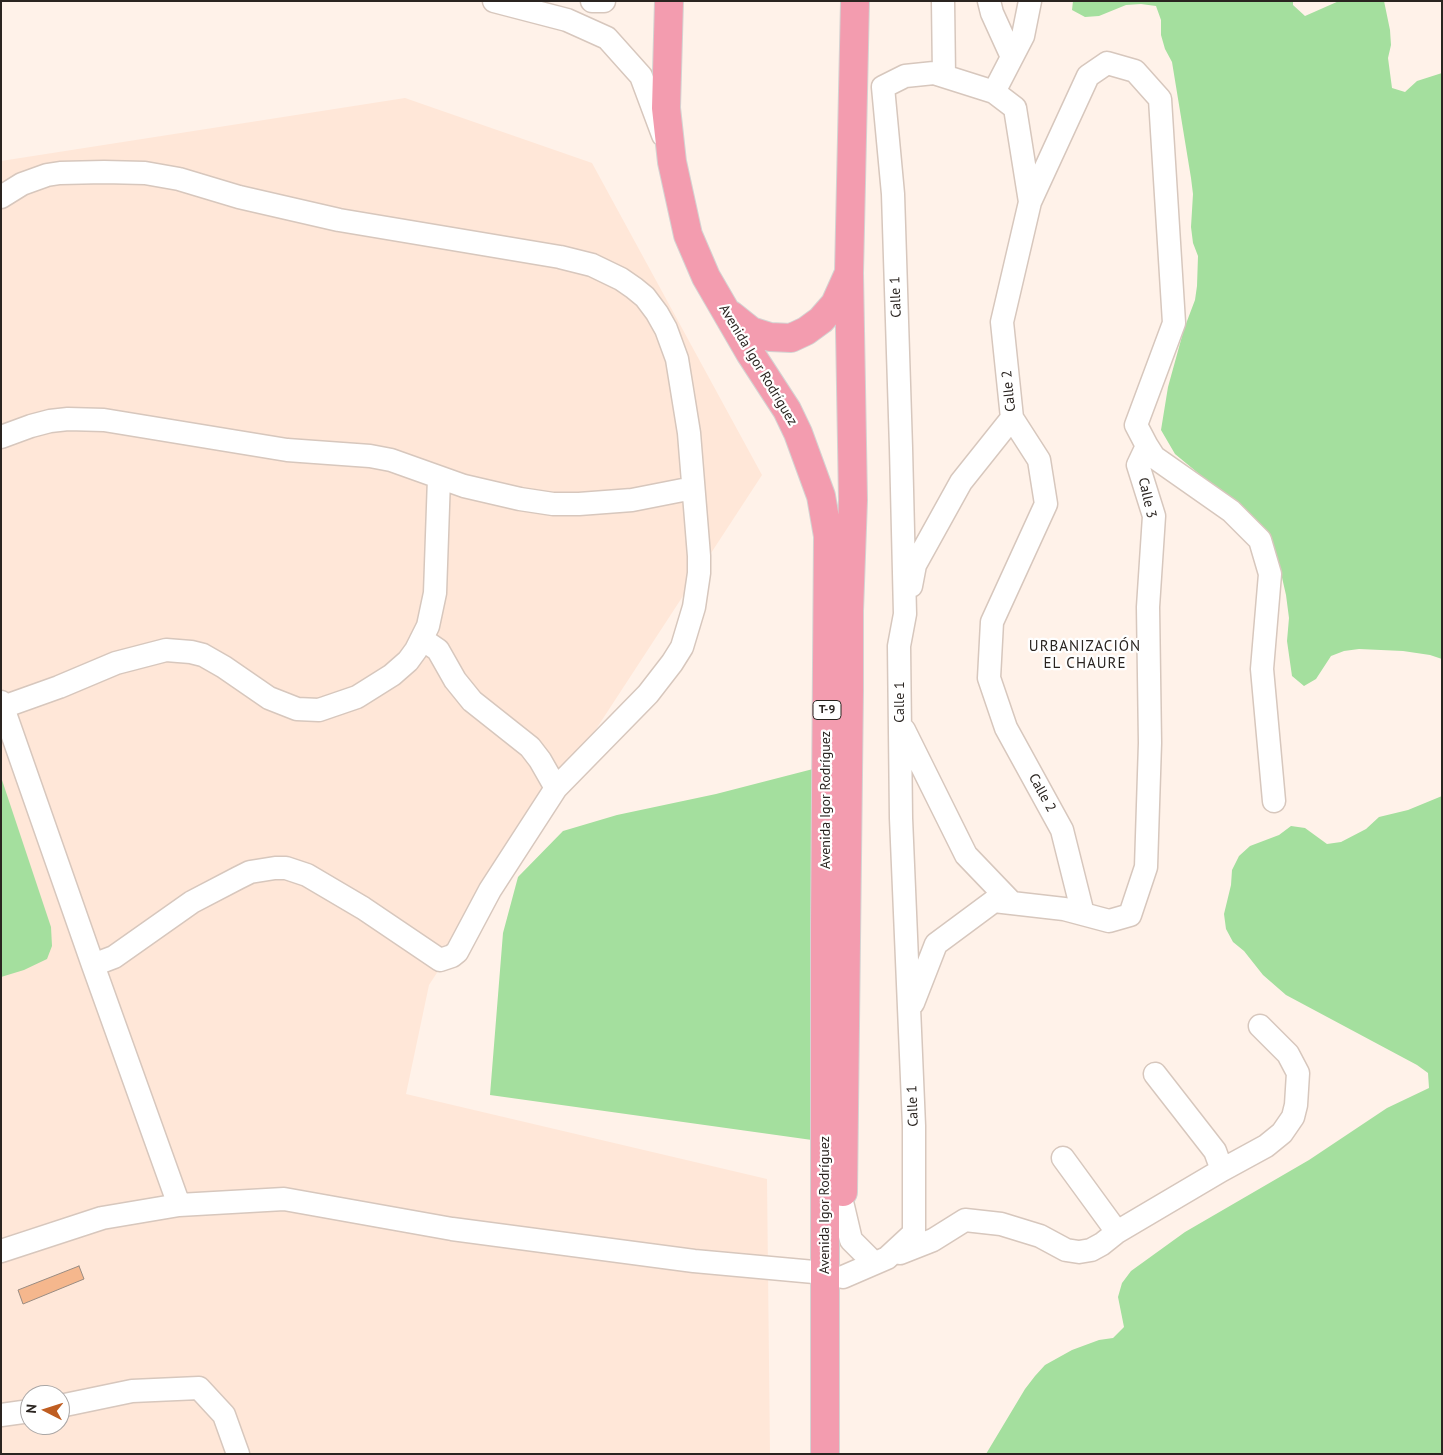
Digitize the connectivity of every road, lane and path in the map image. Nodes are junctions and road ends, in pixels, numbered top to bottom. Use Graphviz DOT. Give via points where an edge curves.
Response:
graph roads {
  1 [pos="494,1"];
  2 [pos="592,1"];
  3 [pos="604,1"];
  4 [pos="669,1"];
  5 [pos="855,1"];
  6 [pos="943,1"];
  7 [pos="990,1"];
  8 [pos="1030,1"];
  9 [pos="1012,57"];
  10 [pos="944,76"];
  11 [pos="883,87"];
  12 [pos="994,92"];
  13 [pos="672,162"];
  14 [pos="1,197"];
  15 [pos="1030,202"];
  16 [pos="850,273"];
  17 [pos="726,311"];
  18 [pos="1012,418"];
  19 [pos="1,437"];
  20 [pos="1148,446"];
  21 [pos="439,478"];
  22 [pos="693,488"];
  23 [pos="905,614"];
  24 [pos="422,638"];
  25 [pos="2,705"];
  26 [pos="900,722"];
  27 [pos="556,788"];
  28 [pos="1274,801"];
  29 [pos="1012,903"];
  30 [pos="1083,914"];
  31 [pos="93,965"];
  32 [pos="909,1011"];
  33 [pos="1260,1026"];
  34 [pos="1155,1074"];
  35 [pos="1063,1158"];
  36 [pos="1222,1170"];
  37 [pos="179,1205"];
  38 [pos="843,1206"];
  39 [pos="1117,1232"];
  40 [pos="1,1251"];
  41 [pos="881,1260"];
  42 [pos="834,1275"];
  43 [pos="70,1404"];
  44 [pos="20,1412"];
  45 [pos="1,1415"];
  46 [pos="238,1454"];
  47 [pos="825,1454"];
  48 [pos="844,1454"];
  1 -- 13 [label="street" via="567,20 607,38 641,76"];
  2 -- 3 [label="street"];
  4 -- 13 [label="highway, Avenida Igor Rodríguez / T-9" via="666,108"];
  5 -- 16 [label="highway, Avenida Igor Rodríguez / T-9"];
  6 -- 10 [label="street"];
  7 -- 9 [label="street" via="992,13"];
  8 -- 9 [label="street" via="1023,36"];
  9 -- 12 [label="street"];
  10 -- 11 [label="street, Calle 2" via="934,73 905,76"];
  10 -- 12 [label="street, Calle 2"];
  11 -- 23 [label="street, Calle 1" via="893,194"];
  12 -- 15 [label="street, Calle 2" via="1015,108"];
  13 -- 17 [label="highway, Avenida Igor Rodríguez / T-9" via="688,235 706,277"];
  14 -- 22 [label="street" via="22,184 47,175 146,173 339,220 592,265 621,279 646,297 666,329 681,375"];
  15 -- 18 [label="street, Calle 2" via="1002,322"];
  15 -- 20 [label="street" via="1088,76 1107,63 1135,70 1160,99 1174,324 1136,425"];
  16 -- 17 [label="highway, T-9" via="835,304 821,320 791,338 770,337 751,330"];
  16 -- 38 [label="highway, Avenida Igor Rodríguez / T-9" via="853,500"];
  17 -- 42 [label="highway, Avenida Igor Rodríguez / T-9" via="798,433 821,496 828,536"];
  18 -- 23 [label="street" via="961,482 919,557"];
  18 -- 30 [label="street, Calle 2" via="1039,460 1046,504 992,622 989,678 1006,728 1062,830"];
  19 -- 21 [label="street" via="31,426 68,419 104,420 301,452 370,456 408,465"];
  20 -- 28 [label="street" via="1154,457 1231,511 1260,540 1270,574 1262,669"];
  20 -- 30 [label="street, Calle 3" via="1138,465 1154,516 1148,607 1150,743 1146,867 1130,915 1109,921"];
  21 -- 22 [label="street" via="488,492 553,504 632,500"];
  21 -- 24 [label="street" via="435,593"];
  22 -- 27 [label="street" via="699,573 694,607 682,646 648,694"];
  23 -- 26 [label="street, Calle 1" via="900,646"];
  24 -- 25 [label="street" via="408,661 386,679 357,696 319,710 297,709 278,703 214,660 172,650 116,662 59,687"];
  24 -- 27 [label="street" via="438,650 472,701 530,747"];
  25 -- 31 [label="street"];
  26 -- 29 [label="street" via="966,855"];
  26 -- 32 [label="street, Calle 1"];
  27 -- 31 [label="street" via="490,890 461,947 447,959 440,960 363,908 306,875 275,868 250,872 192,902 114,957"];
  29 -- 30 [label="street"];
  29 -- 32 [label="street" via="994,901 936,944"];
  31 -- 37 [label="street"];
  32 -- 41 [label="street, Calle 1" via="914,1234"];
  33 -- 36 [label="street" via="1288,1054 1298,1073 1293,1117 1276,1140"];
  34 -- 36 [label="street" via="1216,1151"];
  35 -- 39 [label="street"];
  36 -- 39 [label="street"];
  37 -- 40 [label="street" via="102,1218"];
  37 -- 42 [label="street" via="284,1199 462,1230 694,1261"];
  38 -- 41 [label="street" via="851,1240"];
  38 -- 42 [label="highway, Avenida Igor Rodríguez / T-9"];
  39 -- 41 [label="street" via="1091,1250 1079,1252 1066,1250 1040,1236 1001,1224 965,1220 934,1240"];
  41 -- 42 [label="street, Calle 1"];
  42 -- 47 [label="highway, Avenida Igor Rodríguez / T-9"];
  42 -- 48 [label="highway, Avenida Igor Rodríguez / T-9"];
  43 -- 46 [label="street" via="132,1391 199,1388 224,1415"];
  44 -- 45 [label="street"];
}
